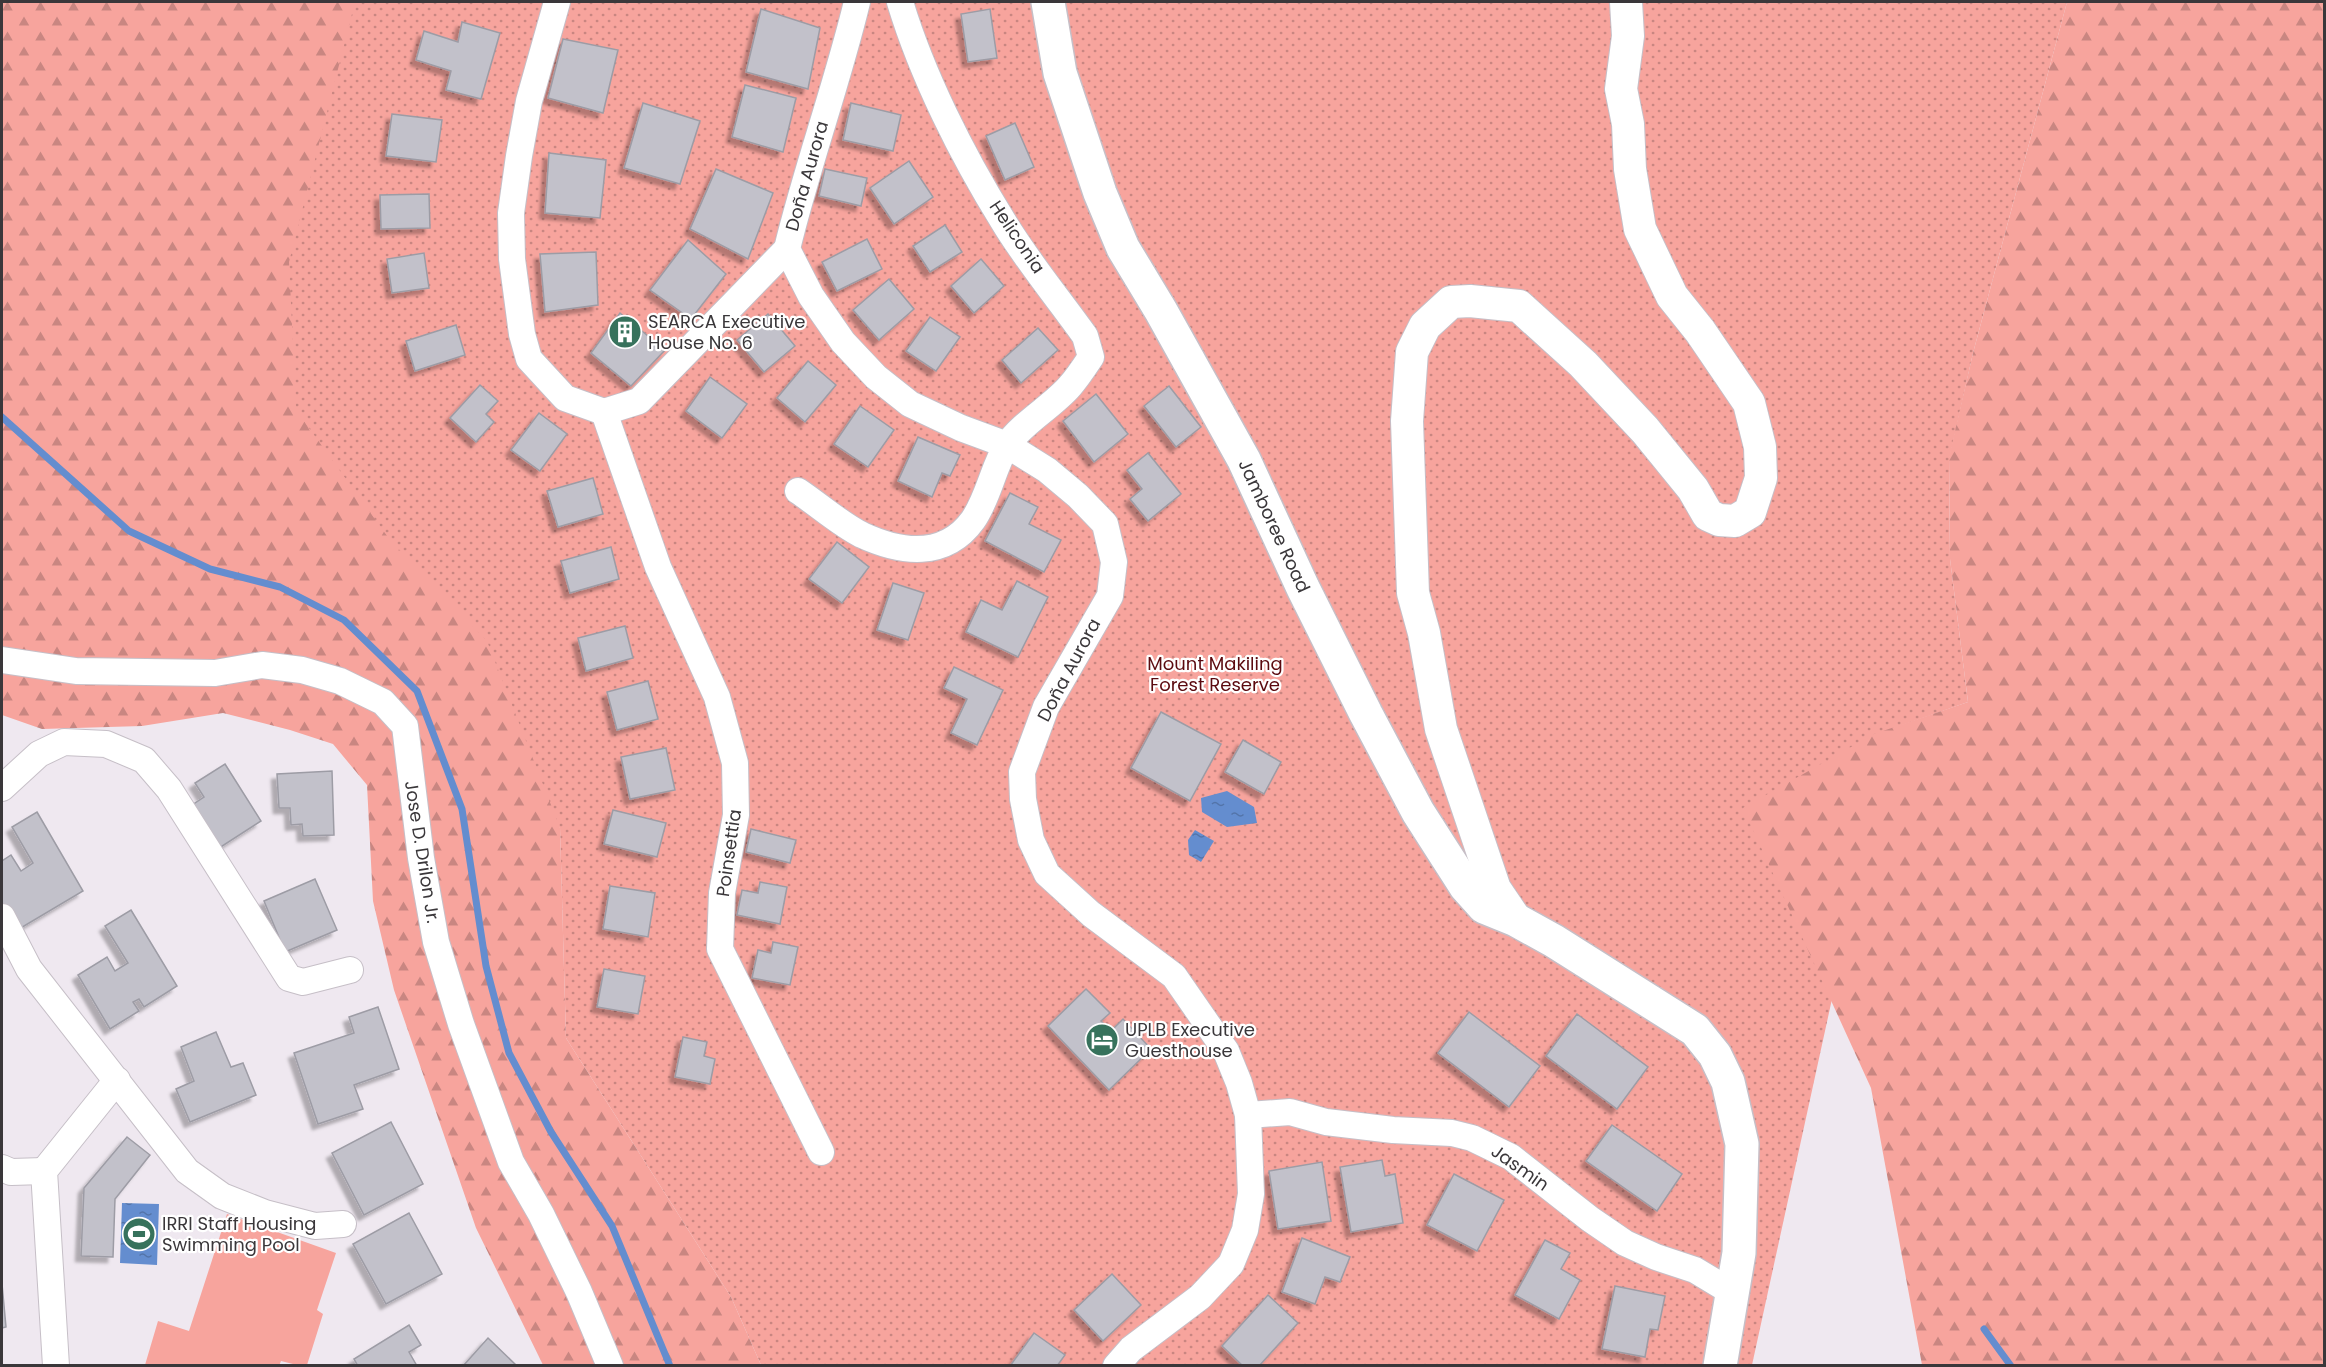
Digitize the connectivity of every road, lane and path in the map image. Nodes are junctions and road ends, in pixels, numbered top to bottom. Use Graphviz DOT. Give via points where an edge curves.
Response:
graph roads {
  1 [pos="557,2"];
  2 [pos="857,2"];
  3 [pos="900,2"];
  4 [pos="1048,2"];
  5 [pos="1626,2"];
  6 [pos="787,249"];
  7 [pos="604,412"];
  8 [pos="1007,445"];
  9 [pos="798,491"];
  10 [pos="2,660"];
  11 [pos="2,788"];
  12 [pos="2,917"];
  13 [pos="1516,920"];
  14 [pos="350,970"];
  15 [pos="117,1080"];
  16 [pos="1248,1115"];
  17 [pos="821,1152"];
  18 [pos="2,1168"];
  19 [pos="44,1171"];
  20 [pos="343,1224"];
  21 [pos="1732,1293"];
  22 [pos="56,1365"];
  23 [pos="610,1365"];
  24 [pos="1116,1365"];
  25 [pos="1720,1365"];
  1 -- 7 [label="street" via="519,156 511,213 512,259 529,359 565,398"];
  2 -- 6 [label="street, Doña Aurora"];
  3 -- 8 [label="street, Heliconia" via="930,84 951,127 1003,221 1085,336 1091,357 1070,386"];
  4 -- 13 [label="main road, Jamboree Road" via="1060,73 1100,193 1123,248 1244,460 1329,640 1418,812 1466,887 1484,907"];
  5 -- 13 [label="street" via="1628,36 1621,89 1640,229 1672,296 1749,404 1760,447 1761,478 1750,512 1735,520 1708,515 1693,489 1645,430 1583,364 1519,306 1451,302 1425,326 1412,352 1407,421 1413,593 1442,729 1495,889"];
  6 -- 7 [label="street" via="639,401"];
  6 -- 8 [label="street, Doña Aurora" via="843,342 876,377 910,404"];
  7 -- 17 [label="street, Poinsettia" via="658,567 717,697 735,763 736,815 722,893 720,949"];
  8 -- 9 [label="street" via="972,520 955,537 931,550 906,549 862,535"];
  8 -- 16 [label="street, Doña Aurora" via="1047,470 1105,524 1114,562 1110,596 1046,707 1022,772 1030,840 1047,874 1091,914 1174,976 1226,1052"];
  10 -- 23 [label="street, Jose D. Drilon Jr." via="76,671 215,673 262,665 302,670 340,681 383,702 405,726 436,942 461,1024 512,1162 579,1292"];
  11 -- 14 [label="street" via="39,754 64,742 106,744 144,760 169,789 289,978 303,982"];
  12 -- 15 [label="street" via="29,969"];
  13 -- 21 [label="main road, Jamboree Road" via="1695,1030 1715,1055 1728,1082 1742,1144 1739,1253"];
  15 -- 19 [label="street"];
  15 -- 20 [label="street" via="187,1171 222,1196 315,1226"];
  16 -- 21 [label="street, Jasmin" via="1290,1112 1326,1122 1472,1138 1511,1157 1625,1243 1695,1269"];
  16 -- 24 [label="street, Doña Aurora" via="1251,1194 1245,1230 1231,1264 1200,1297"];
  18 -- 19 [label="street" via="10,1172"];
  19 -- 22 [label="street"];
  21 -- 25 [label="main road, Jamboree Road"];
}
